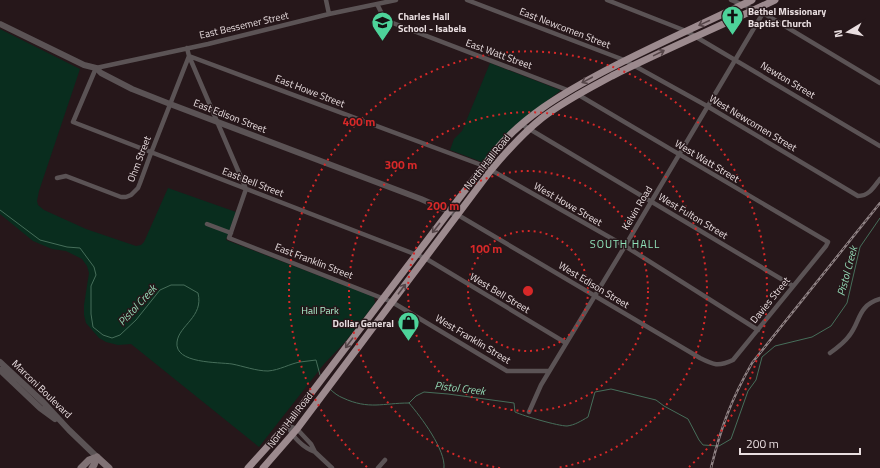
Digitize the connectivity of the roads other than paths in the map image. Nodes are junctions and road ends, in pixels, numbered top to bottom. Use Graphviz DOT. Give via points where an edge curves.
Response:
graph roads {
  1 [pos="326,0"];
  2 [pos="396,0"];
  3 [pos="467,0"];
  4 [pos="607,0"];
  5 [pos="731,0"];
  6 [pos="752,0"];
  7 [pos="775,0"];
  8 [pos="377,4"];
  9 [pos="743,4"];
  10 [pos="755,10"];
  11 [pos="763,13"];
  12 [pos="329,14"];
  13 [pos="0,24"];
  14 [pos="686,31"];
  15 [pos="695,36"];
  16 [pos="187,48"];
  17 [pos="189,56"];
  18 [pos="736,59"];
  19 [pos="624,60"];
  20 [pos="634,65"];
  21 [pos="96,68"];
  22 [pos="880,83"];
  23 [pos="568,90"];
  24 [pos="578,94"];
  25 [pos="170,104"];
  26 [pos="707,106"];
  27 [pos="218,122"];
  28 [pos="521,124"];
  29 [pos="529,129"];
  30 [pos="880,146"];
  31 [pos="151,153"];
  32 [pos="679,155"];
  33 [pos="484,166"];
  34 [pos="491,170"];
  35 [pos="57,178"];
  36 [pos="880,179"];
  37 [pos="246,189"];
  38 [pos="651,202"];
  39 [pos="450,211"];
  40 [pos="458,215"];
  41 [pos="207,224"];
  42 [pos="230,236"];
  43 [pos="828,242"];
  44 [pos="625,246"];
  45 [pos="416,255"];
  46 [pos="425,258"];
  47 [pos="794,286"];
  48 [pos="595,296"];
  49 [pos="383,298"];
  50 [pos="880,300"];
  51 [pos="392,302"];
  52 [pos="758,330"];
  53 [pos="566,343"];
  54 [pos="830,352"];
  55 [pos="0,362"];
  56 [pos="722,365"];
  57 [pos="0,370"];
  58 [pos="549,371"];
  59 [pos="529,412"];
  60 [pos="287,425"];
  61 [pos="297,429"];
  62 [pos="69,430"];
  63 [pos="292,435"];
  64 [pos="315,452"];
  65 [pos="97,456"];
  66 [pos="385,460"];
  67 [pos="81,468"];
  68 [pos="92,468"];
  69 [pos="109,468"];
  70 [pos="248,468"];
  71 [pos="263,468"];
  72 [pos="332,468"];
  73 [pos="378,468"];
  1 -- 12 [label="street"];
  2 -- 8 [label="street, East Bessemer Street"];
  3 -- 19 [label="street, East Newcomen Street"];
  4 -- 14 [label="street, Newton Street"];
  5 -- 9 [label="street"];
  6 -- 9 [label="main road, North Hall Road"];
  7 -- 10 [label="main road, North Hall Road"];
  8 -- 12 [label="street, East Bessemer Street"];
  8 -- 23 [label="street, East Watt Street" via="385,20"];
  9 -- 10 [label="street"];
  9 -- 14 [label="main road, North Hall Road, one-way"];
  10 -- 11 [label="street"];
  10 -- 15 [label="main road, North Hall Road"];
  11 -- 18 [label="street, Kelvin Road"];
  11 -- 22 [label="street"];
  12 -- 16 [label="street, East Bessemer Street"];
  13 -- 21 [label="street, East Edison Street" via="84,65"];
  14 -- 15 [label="street, Newton Street"];
  14 -- 19 [label="main road, North Hall Road"];
  15 -- 18 [label="street, Newton Street"];
  20 -- 15 [label="main road, North Hall Road, one-way"];
  16 -- 17 [label="street"];
  16 -- 21 [label="street, East Bessemer Street"];
  17 -- 25 [label="street, Ohm Street"];
  17 -- 27 [label="street"];
  17 -- 33 [label="street, East Howe Street"];
  18 -- 26 [label="street, Kelvin Road"];
  18 -- 30 [label="street, Newton Street"];
  19 -- 20 [label="street, East Newcomen Street"];
  19 -- 23 [label="main road, North Hall Road, one-way"];
  20 -- 24 [label="main road, North Hall Road"];
  20 -- 26 [label="street, West Newcomen Street"];
  21 -- 25 [label="street, East Edison Street" via="132,89"];
  21 -- 31 [label="street, East Bell Street" via="74,122"];
  23 -- 24 [label="street, East Watt Street"];
  23 -- 28 [label="main road, North Hall Road"];
  24 -- 29 [label="main road, North Hall Road"];
  24 -- 32 [label="street, West Watt Street"];
  25 -- 27 [label="street, East Edison Street"];
  25 -- 31 [label="street, Ohm Street"];
  26 -- 32 [label="street, Kelvin Road"];
  26 -- 36 [label="street, West Newcomen Street" via="858,196 869,194"];
  27 -- 37 [label="street"];
  27 -- 39 [label="street, East Edison Street"];
  28 -- 29 [label="street, West Fulton Street"];
  28 -- 33 [label="main road, North Hall Road" via="504,140"];
  29 -- 34 [label="main road, North Hall Road"];
  29 -- 38 [label="street, West Fulton Street"];
  31 -- 35 [label="street, Ohm Street" via="138,188 126,197 114,195 66,176"];
  31 -- 37 [label="street, East Bell Street"];
  32 -- 38 [label="street, Kelvin Road"];
  32 -- 43 [label="street, West Watt Street"];
  33 -- 34 [label="street, East Howe Street"];
  33 -- 39 [label="main road, North Hall Road"];
  34 -- 40 [label="main road, North Hall Road"];
  34 -- 44 [label="street, West Howe Street"];
  37 -- 42 [label="street"];
  37 -- 45 [label="street, East Bell Street"];
  38 -- 44 [label="street, Kelvin Road"];
  38 -- 47 [label="street, West Fulton Street"];
  39 -- 40 [label="street, East Edison Street"];
  39 -- 45 [label="main road, North Hall Road, one-way"];
  40 -- 46 [label="main road, North Hall Road"];
  40 -- 48 [label="street, West Edison Street"];
  41 -- 42 [label="street, East Franklin Street"];
  42 -- 49 [label="street, East Franklin Street"];
  43 -- 47 [label="street, Davies Street"];
  44 -- 48 [label="street, Kelvin Road"];
  44 -- 52 [label="street, West Howe Street"];
  45 -- 46 [label="street, East Bell Street"];
  45 -- 49 [label="main road, North Hall Road"];
  51 -- 46 [label="main road, North Hall Road, one-way"];
  46 -- 53 [label="street, West Bell Street"];
  47 -- 52 [label="street, Davies Street"];
  48 -- 53 [label="street, Kelvin Road"];
  48 -- 56 [label="street, West Edison Street" via="700,358 712,364"];
  49 -- 51 [label="street, East Franklin Street"];
  49 -- 60 [label="main road, North Hall Road, one-way"];
  50 -- 54 [label="street" via="864,308 849,336"];
  51 -- 58 [label="street, West Franklin Street" via="507,371"];
  51 -- 61 [label="main road, North Hall Road"];
  52 -- 56 [label="street, Davies Street" via="733,360"];
  53 -- 58 [label="street, Kelvin Road"];
  55 -- 62 [label="street, Marconi Boulevard"];
  57 -- 62 [label="street, Marconi Boulevard" via="40,408"];
  58 -- 59 [label="street, Kelvin Road"];
  60 -- 61 [label="street"];
  60 -- 63 [label="street"];
  60 -- 70 [label="main road, North Hall Road"];
  61 -- 63 [label="main road, North Hall Road"];
  61 -- 64 [label="street"];
  62 -- 65 [label="street, Marconi Boulevard"];
  63 -- 64 [label="street"];
  63 -- 71 [label="main road, North Hall Road"];
  64 -- 72 [label="street"];
  65 -- 67 [label="main road"];
  65 -- 68 [label="main road"];
  65 -- 69 [label="main road, Marconi Boulevard"];
  66 -- 73 [label="street"];
}
